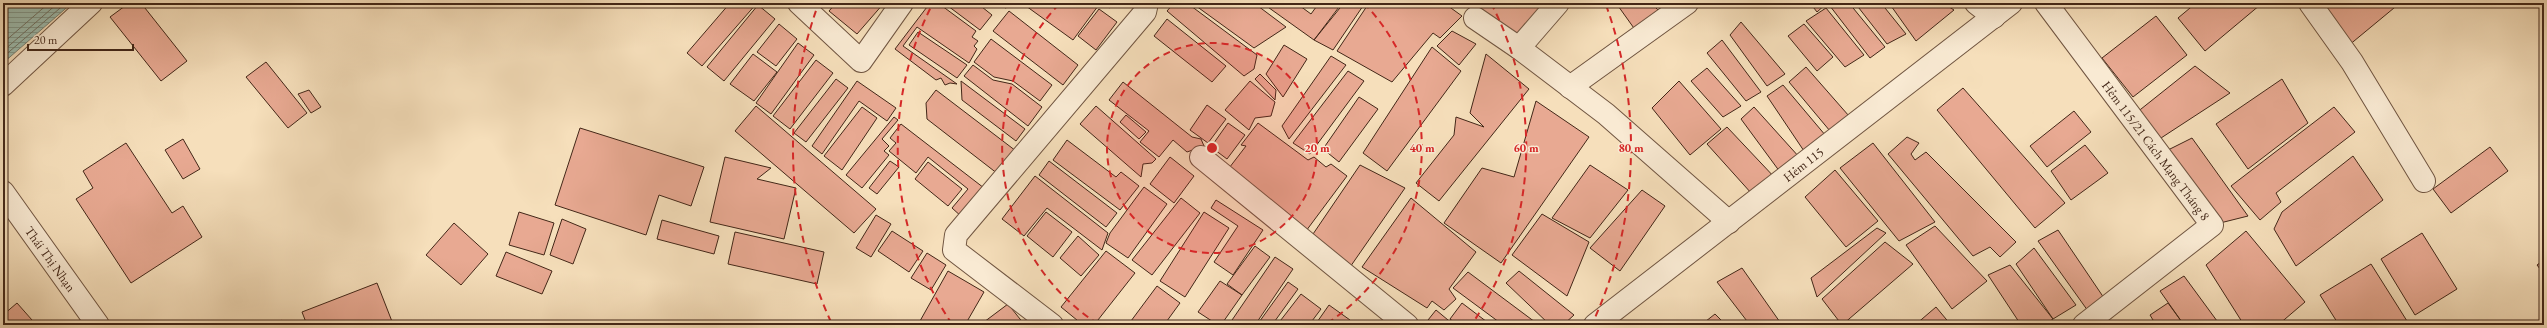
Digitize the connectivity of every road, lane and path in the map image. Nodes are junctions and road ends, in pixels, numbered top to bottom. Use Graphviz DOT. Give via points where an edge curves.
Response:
graph roads {
  1 [pos="91,3"];
  2 [pos="799,3"];
  3 [pos="902,3"];
  4 [pos="1147,3"];
  5 [pos="1558,3"];
  6 [pos="1687,3"];
  7 [pos="1976,3"];
  8 [pos="2011,3"];
  9 [pos="2046,3"];
  10 [pos="2310,3"];
  11 [pos="1994,17"];
  12 [pos="1475,18"];
  13 [pos="1519,48"];
  14 [pos="3,85"];
  15 [pos="1570,87"];
  16 [pos="1201,157"];
  17 [pos="2424,181"];
  18 [pos="3,192"];
  19 [pos="1729,222"];
  20 [pos="98,325"];
  21 [pos="1052,325"];
  22 [pos="1407,325"];
  23 [pos="1595,325"];
  24 [pos="2084,325"];
  1 -- 14 [label="street"];
  2 -- 3 [label="street" via="861,61"];
  4 -- 21 [label="street" via="1145,12 956,236 954,250"];
  5 -- 13 [label="street"];
  6 -- 15 [label="street"];
  7 -- 11 [label="street"];
  8 -- 11 [label="street, Hẻm 115"];
  9 -- 24 [label="street, Hẻm 115/21 Cách Mạng Tháng 8" via="2212,225"];
  10 -- 17 [label="street" via="2352,62"];
  11 -- 19 [label="street, Hẻm 115"];
  12 -- 13 [label="street"];
  13 -- 15 [label="street"];
  15 -- 19 [label="street" via="1606,114"];
  16 -- 22 [label="street"];
  18 -- 20 [label="street, Thái Thị Nhạn"];
  19 -- 23 [label="street, Hẻm 115"];
}
